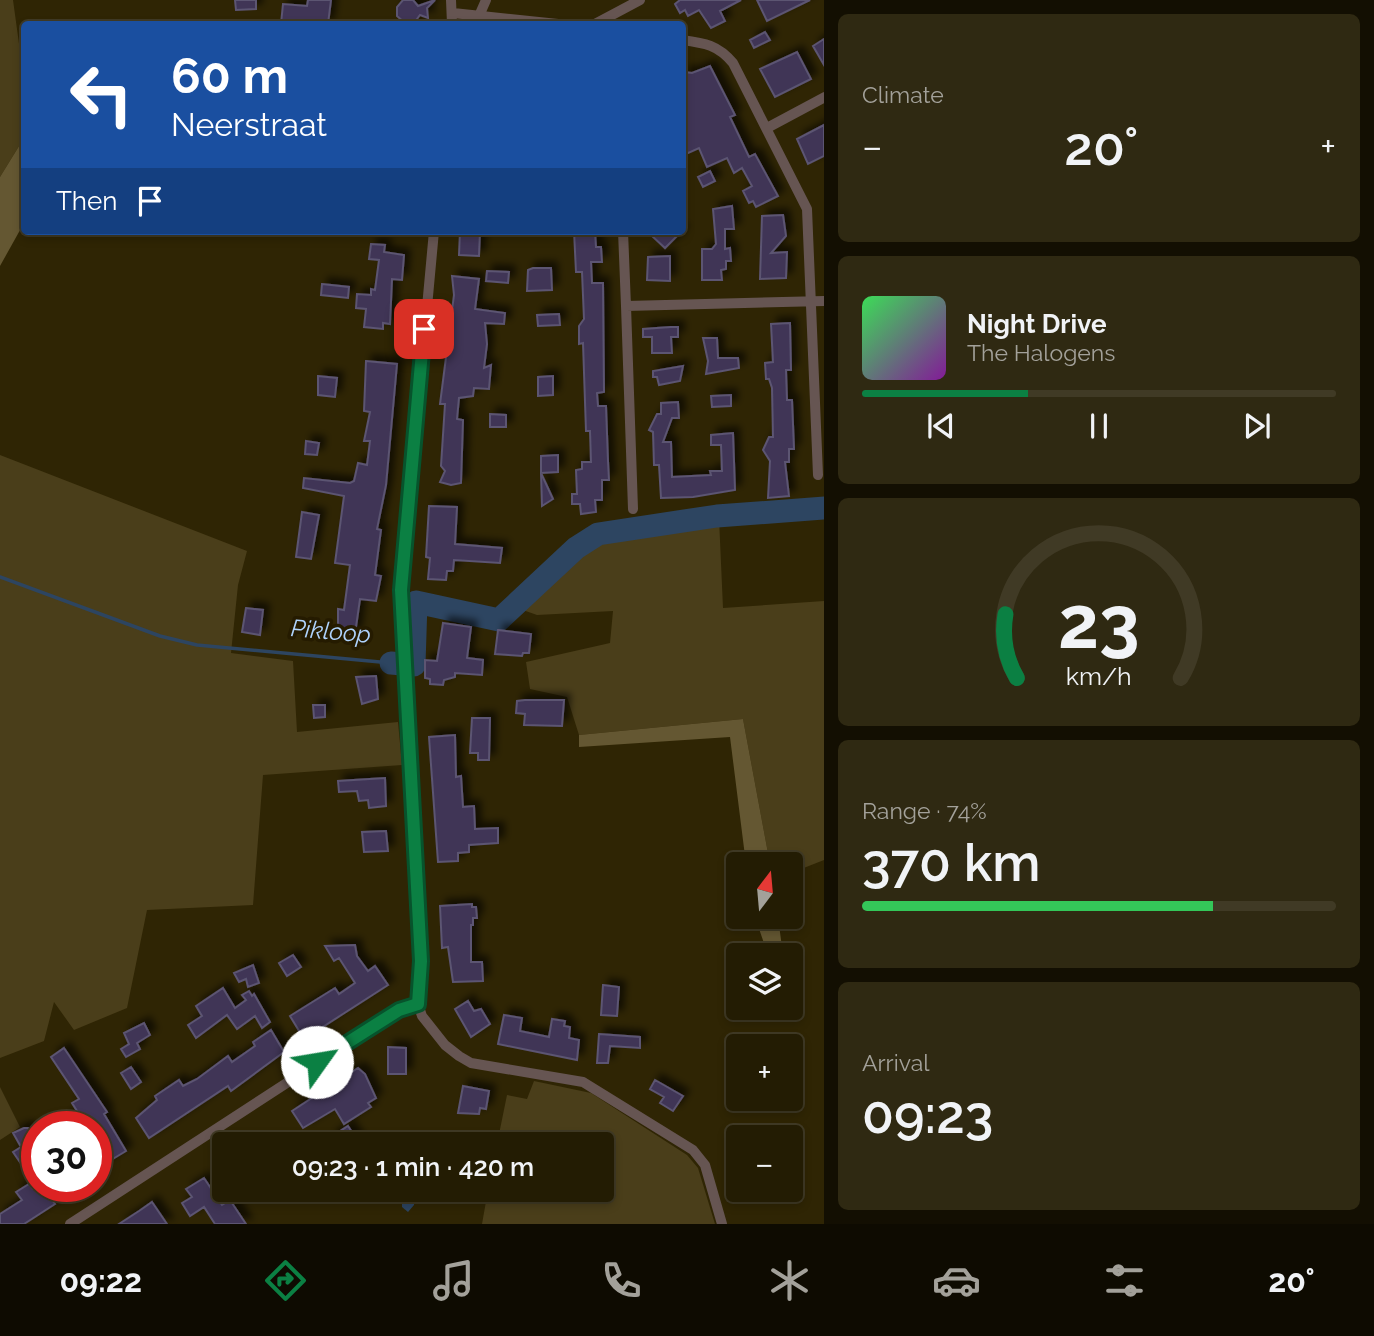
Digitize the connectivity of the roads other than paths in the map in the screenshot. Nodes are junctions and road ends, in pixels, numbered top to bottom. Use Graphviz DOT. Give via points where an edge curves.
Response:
graph roads {
  1 [pos="451,0"];
  2 [pos="486,0"];
  3 [pos="640,0"];
  4 [pos="479,16"];
  5 [pos="452,19"];
  6 [pos="528,21"];
  7 [pos="601,21"];
  8 [pos="686,41"];
  9 [pos="824,97"];
  10 [pos="767,128"];
  11 [pos="434,235"];
  12 [pos="624,235"];
  13 [pos="812,301"];
  14 [pos="824,301"];
  15 [pos="626,306"];
  16 [pos="818,475"];
  17 [pos="633,509"];
  18 [pos="418,1004"];
  19 [pos="70,1224"];
  20 [pos="722,1224"];
  1 -- 5 [label="street"];
  2 -- 4 [label="street"];
  3 -- 7 [label="street"];
  4 -- 5 [label="street"];
  4 -- 6 [label="street"];
  8 -- 10 [label="street" via="722,50"];
  9 -- 10 [label="street"];
  10 -- 13 [label="street" via="807,209"];
  11 -- 18 [label="street" via="401,590 421,961"];
  12 -- 15 [label="street"];
  13 -- 14 [label="street"];
  13 -- 15 [label="street"];
  13 -- 16 [label="street"];
  15 -- 17 [label="street"];
  18 -- 19 [label="street" via="399,1010"];
  18 -- 20 [label="street" via="445,1045 471,1063 583,1082 693,1150 705,1165"];
}
